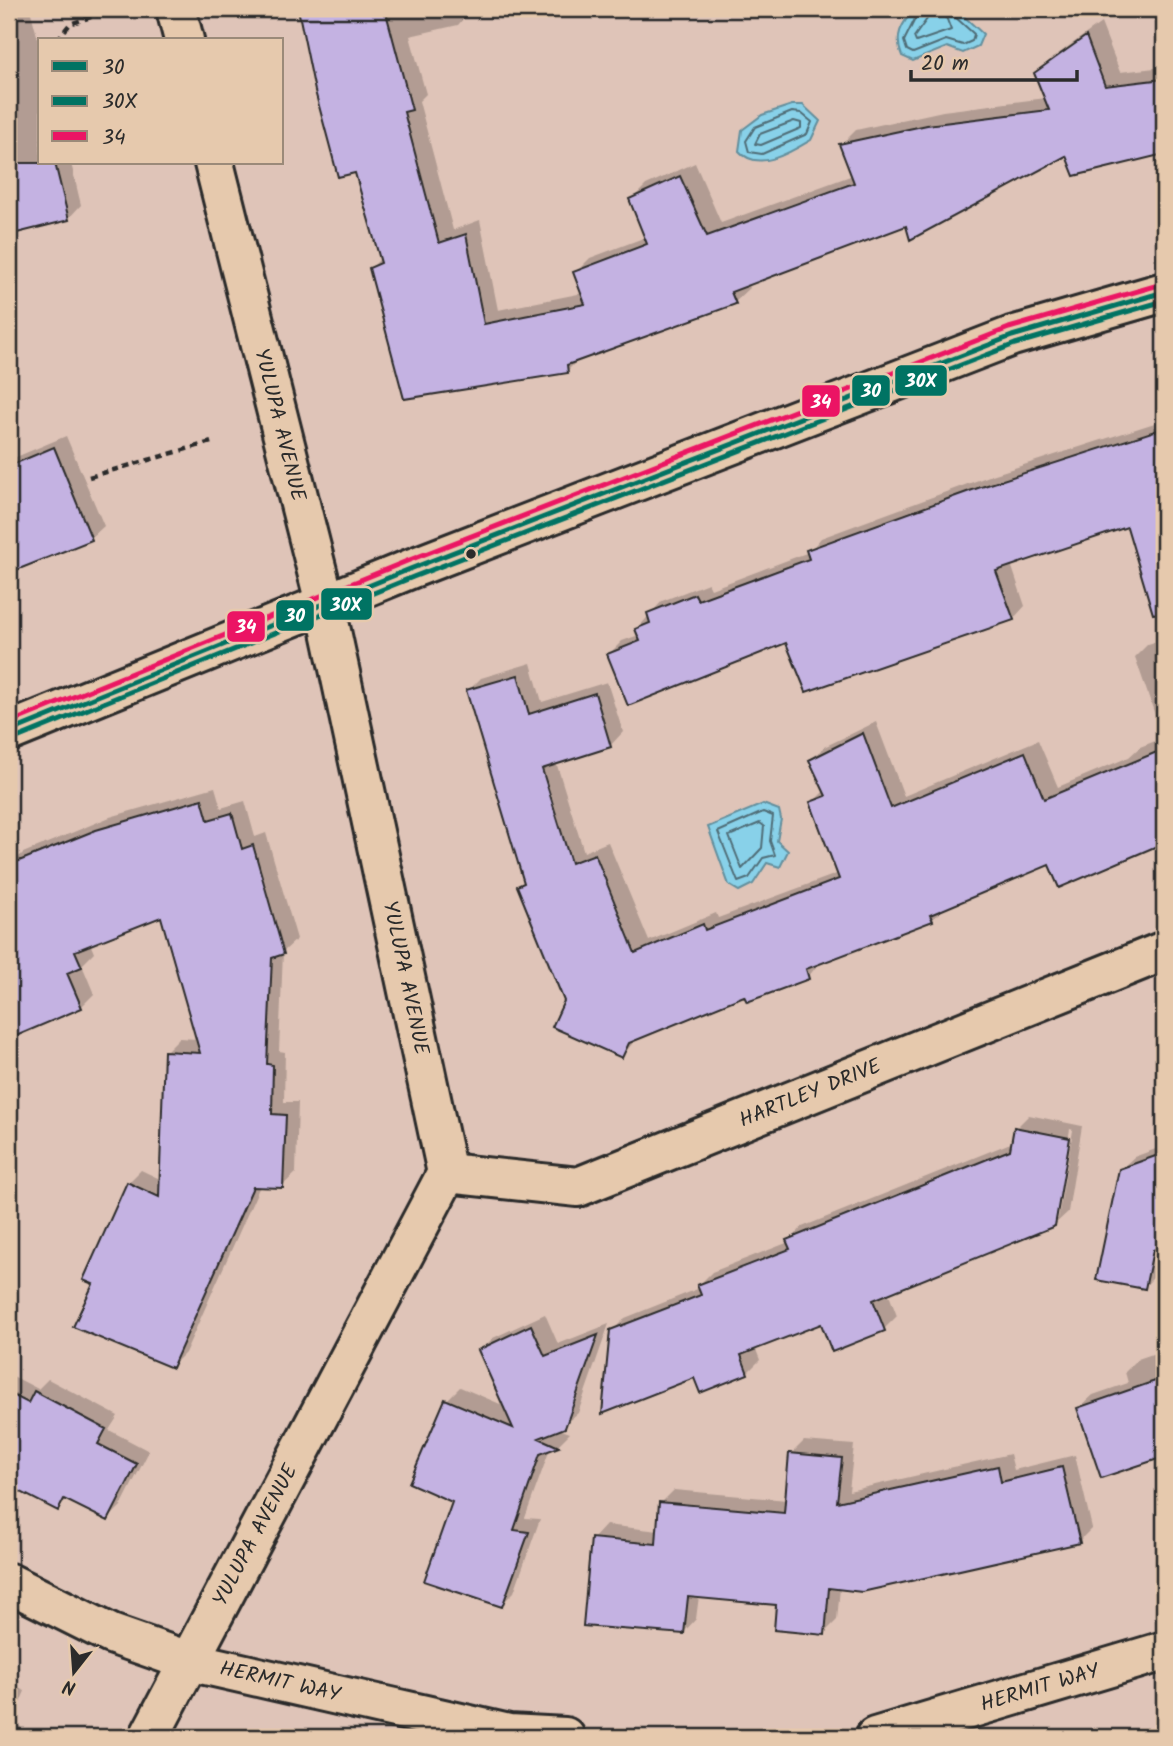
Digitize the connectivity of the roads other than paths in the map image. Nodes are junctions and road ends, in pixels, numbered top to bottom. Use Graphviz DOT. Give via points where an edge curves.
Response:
graph roads {
  1 [pos="176,9"];
  2 [pos="183,38"];
  3 [pos="215,164"];
  4 [pos="1164,292"];
  5 [pos="325,603"];
  6 [pos="9,732"];
  7 [pos="1164,951"];
  8 [pos="447,1173"];
  9 [pos="9,1583"];
  10 [pos="1164,1651"];
  11 [pos="188,1661"];
  12 [pos="149,1737"];
  13 [pos="565,1737"];
  14 [pos="875,1737"];
  1 -- 2 [label="street"];
  3 -- 5 [label="street, YULUPA AVENUE"];
  4 -- 5 [label="street" via="1012,335"];
  5 -- 6 [label="street"];
  5 -- 8 [label="street, YULUPA AVENUE"];
  7 -- 8 [label="street, HARTLEY DRIVE" via="578,1187"];
  8 -- 11 [label="street, YULUPA AVENUE"];
  9 -- 11 [label="street, HERMIT WAY" via="110,1634"];
  10 -- 14 [label="street, HERMIT WAY"];
  11 -- 12 [label="street, YULUPA AVENUE"];
  11 -- 13 [label="street, HERMIT WAY" via="509,1734"];
}
